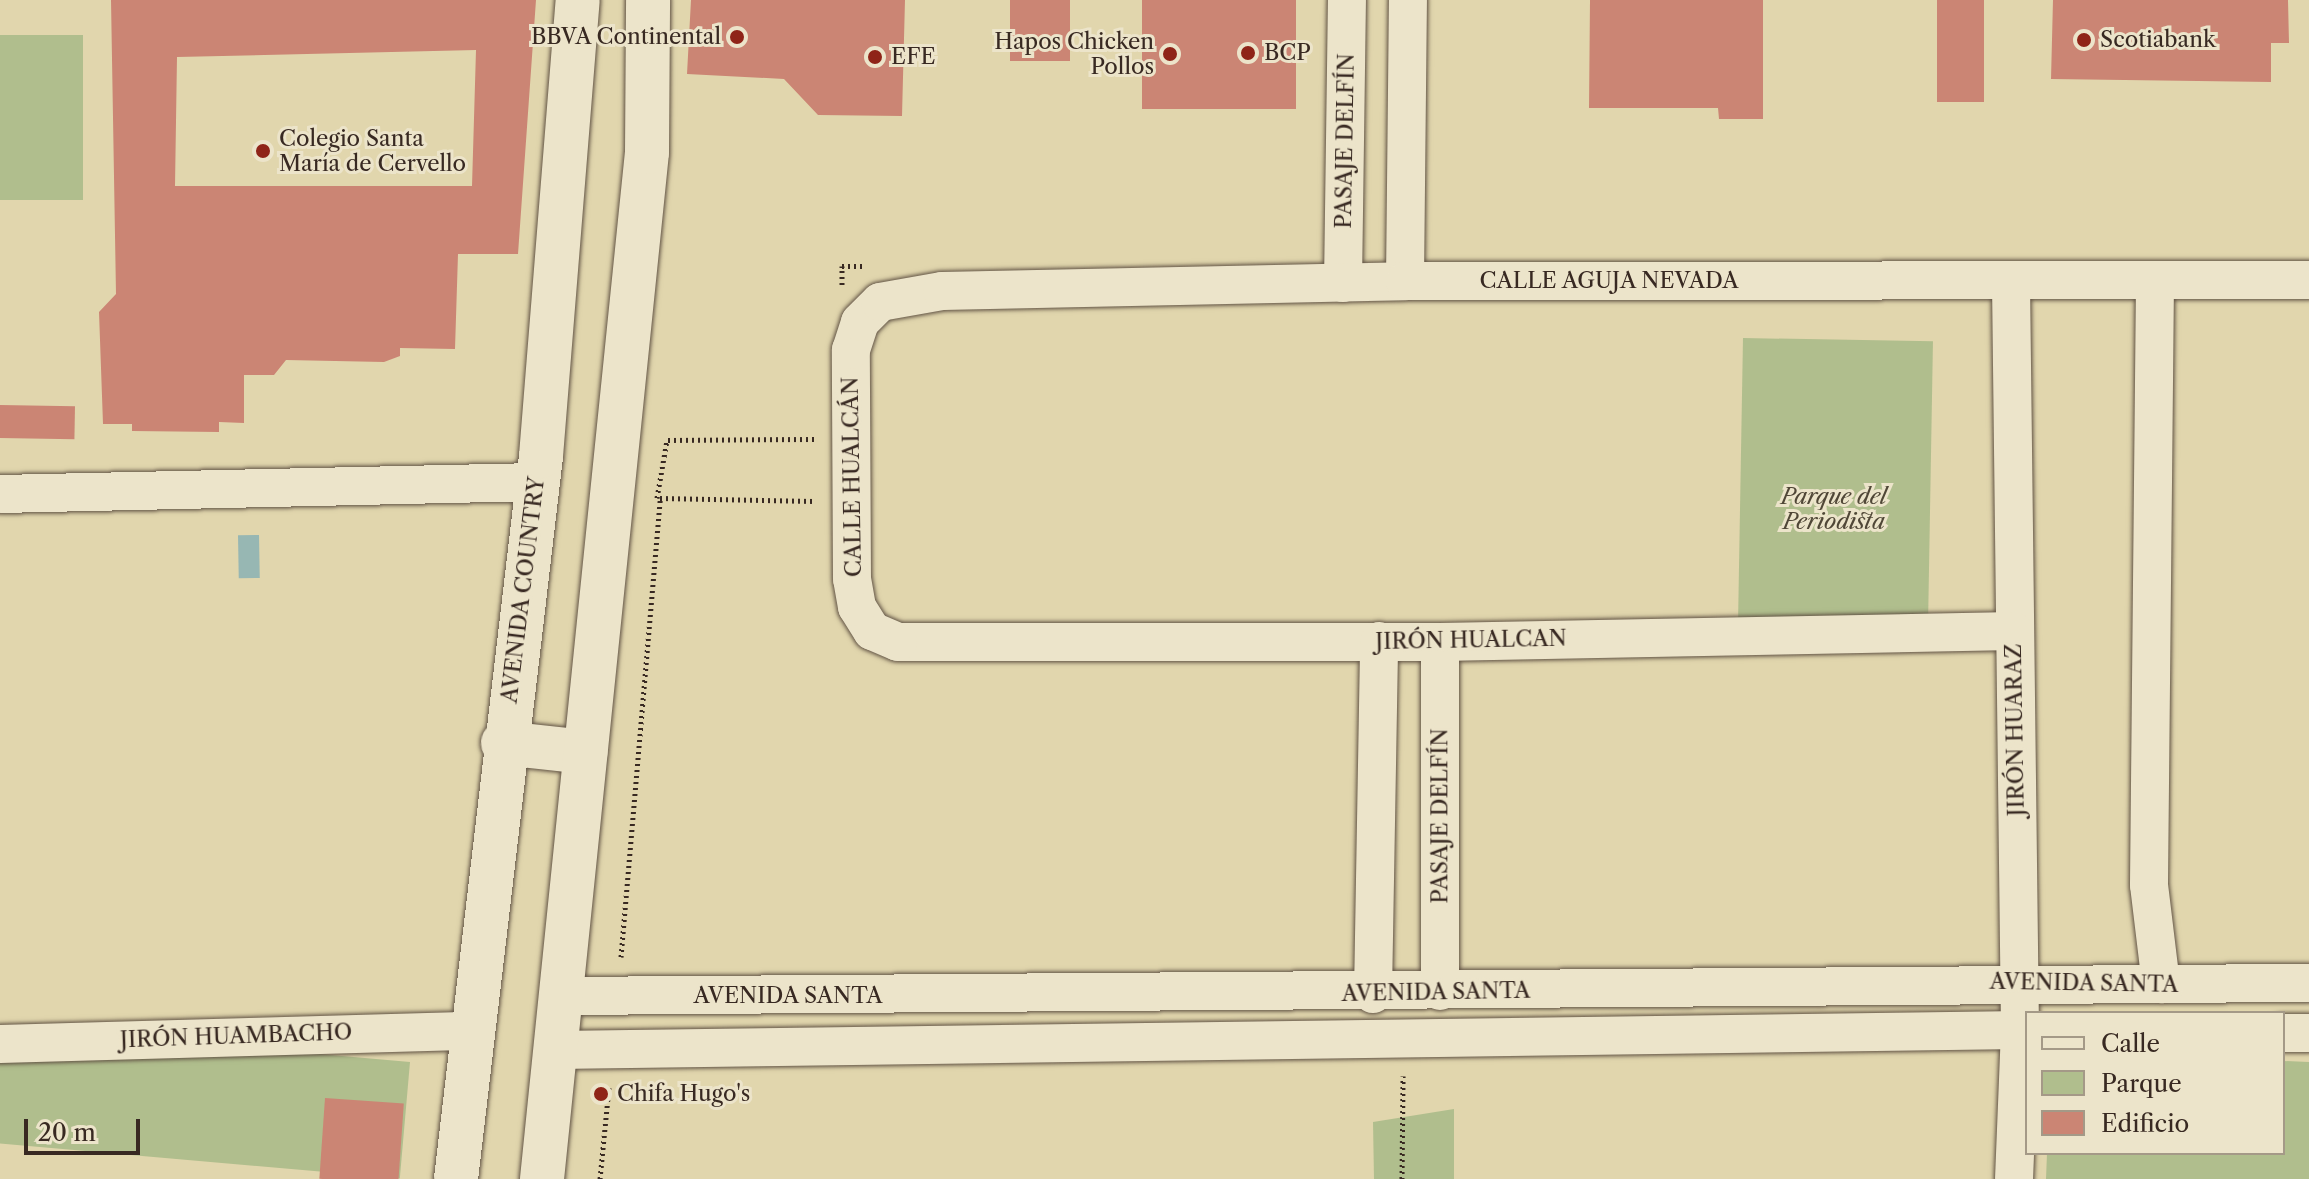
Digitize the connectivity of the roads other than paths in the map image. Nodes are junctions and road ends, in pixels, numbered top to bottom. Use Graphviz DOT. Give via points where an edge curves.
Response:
graph roads {
  1 [pos="578,0"];
  2 [pos="648,0"];
  3 [pos="1347,0"];
  4 [pos="1408,0"];
  5 [pos="2309,280"];
  6 [pos="1405,281"];
  7 [pos="2155,281"];
  8 [pos="2011,282"];
  9 [pos="1343,283"];
  10 [pos="910,293"];
  11 [pos="537,482"];
  12 [pos="0,494"];
  13 [pos="2014,631"];
  14 [pos="1379,641"];
  15 [pos="1440,642"];
  16 [pos="928,643"];
  17 [pos="503,743"];
  18 [pos="586,752"];
  19 [pos="2019,981"];
  20 [pos="2309,983"];
  21 [pos="2161,984"];
  22 [pos="1440,991"];
  23 [pos="1373,994"];
  24 [pos="562,996"];
  25 [pos="2024,1030"];
  26 [pos="472,1031"];
  27 [pos="2285,1033"];
  28 [pos="2309,1033"];
  29 [pos="0,1044"];
  30 [pos="556,1050"];
  31 [pos="456,1179"];
  32 [pos="542,1179"];
  33 [pos="2014,1179"];
  1 -- 11 [label="main road, AVENIDA COUNTRY"];
  2 -- 18 [label="main road" via="647,152"];
  3 -- 9 [label="street, PASAJE DELFÍN"];
  4 -- 6 [label="street"];
  5 -- 7 [label="street, CALLE AGUJA NEVADA"];
  6 -- 8 [label="street, CALLE AGUJA NEVADA"];
  6 -- 9 [label="street, CALLE AGUJA NEVADA"];
  7 -- 8 [label="street, CALLE AGUJA NEVADA"];
  7 -- 21 [label="street" via="2149,885"];
  8 -- 13 [label="street, JIRÓN HUARAZ"];
  9 -- 10 [label="street, CALLE AGUJA NEVADA"];
  10 -- 16 [label="street, CALLE HUALCÁN" via="880,302 860,322 851,350 857,607 872,631 898,642"];
  11 -- 12 [label="street"];
  11 -- 17 [label="main road, AVENIDA COUNTRY"];
  13 -- 15 [label="street, JIRÓN HUALCAN"];
  13 -- 19 [label="street, JIRÓN HUARAZ"];
  14 -- 15 [label="street, JIRÓN HUALCAN"];
  14 -- 16 [label="street, JIRÓN HUALCAN"];
  14 -- 23 [label="street"];
  15 -- 22 [label="street, PASAJE DELFÍN"];
  17 -- 18 [label="main road"];
  17 -- 26 [label="main road, AVENIDA COUNTRY"];
  18 -- 24 [label="main road"];
  19 -- 21 [label="street, AVENIDA SANTA"];
  19 -- 22 [label="street, AVENIDA SANTA"];
  19 -- 25 [label="street, JIRÓN HUARAZ"];
  20 -- 21 [label="street, AVENIDA SANTA"];
  22 -- 23 [label="street, AVENIDA SANTA"];
  23 -- 24 [label="street, AVENIDA SANTA"];
  24 -- 30 [label="main road"];
  25 -- 30 [label="street"];
  25 -- 33 [label="street, JIRÓN HUARAZ"];
  26 -- 29 [label="street, JIRÓN HUAMBACHO"];
  26 -- 31 [label="main road, AVENIDA COUNTRY"];
  27 -- 28 [label="street"];
  30 -- 32 [label="main road"];
}
